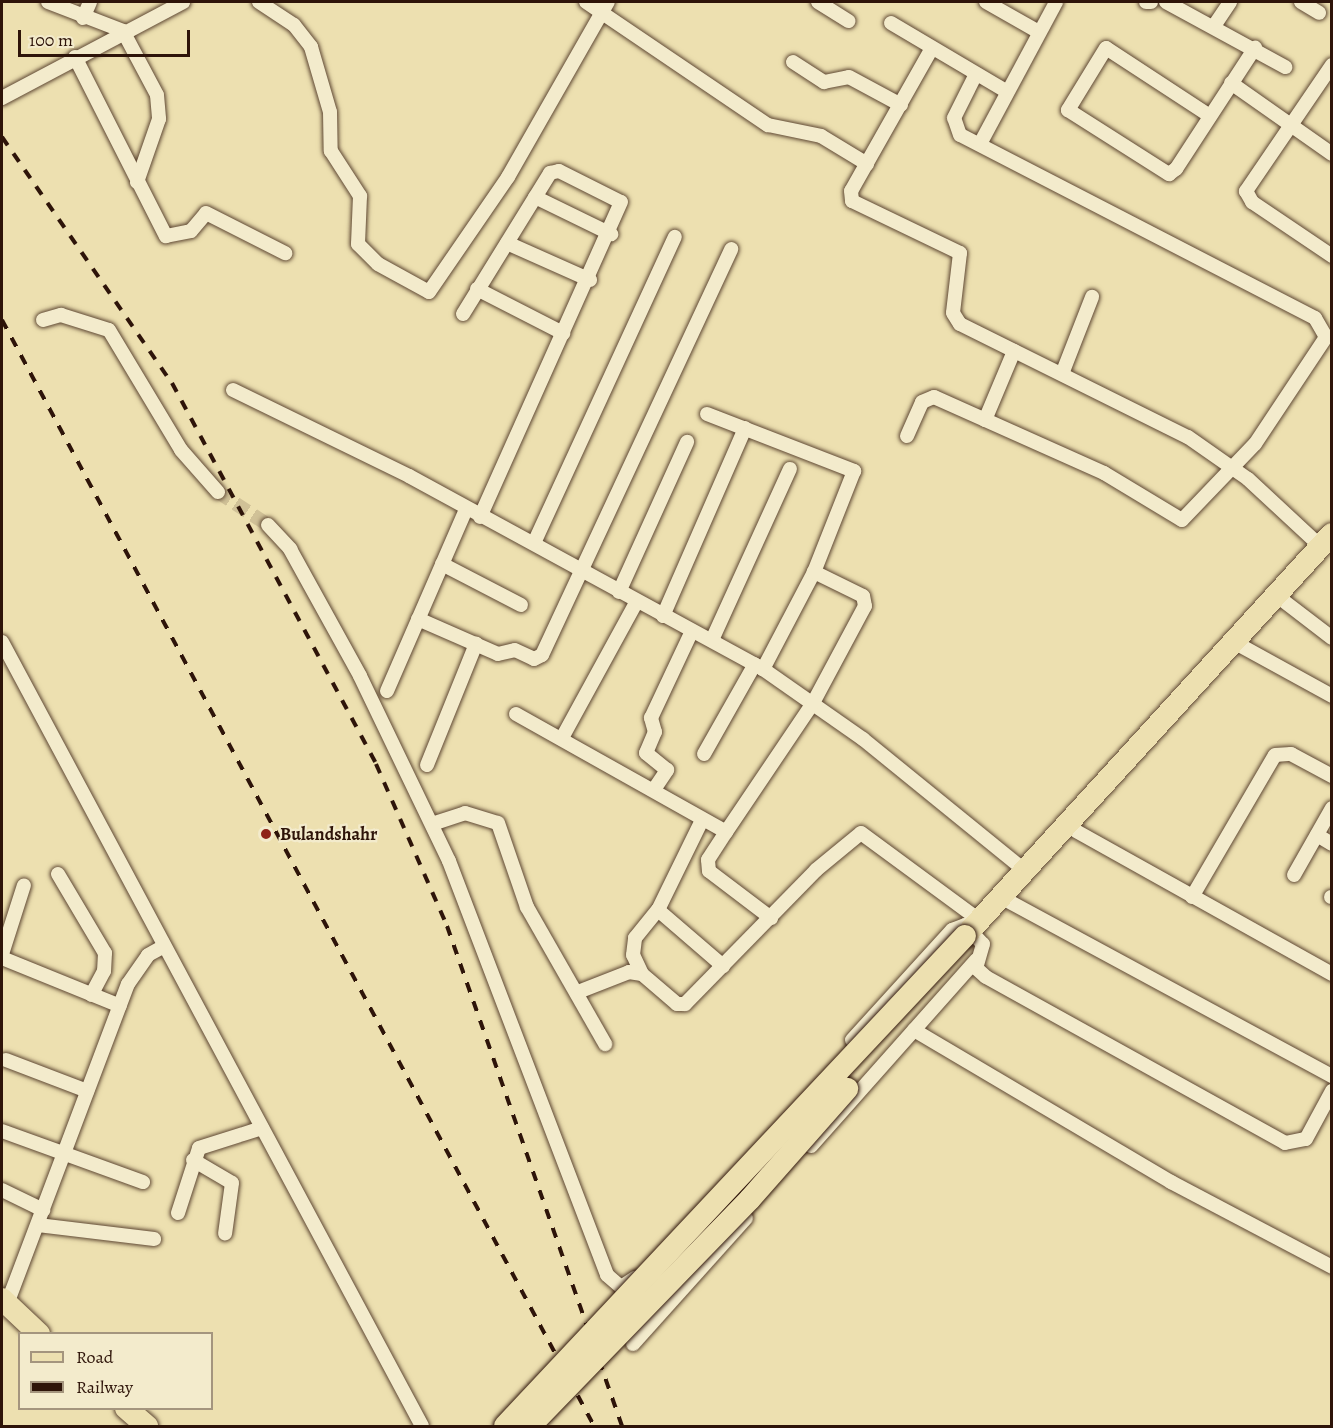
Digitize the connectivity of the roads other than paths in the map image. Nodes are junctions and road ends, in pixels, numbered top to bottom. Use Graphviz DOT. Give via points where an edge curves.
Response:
graph roads {
  1 [pos="48,2"];
  2 [pos="90,2"];
  3 [pos="183,2"];
  4 [pos="259,2"];
  5 [pos="586,2"];
  6 [pos="818,2"];
  7 [pos="986,2"];
  8 [pos="1056,2"];
  9 [pos="1146,2"];
  10 [pos="1151,2"];
  11 [pos="1166,2"];
  12 [pos="1230,2"];
  13 [pos="1301,2"];
  14 [pos="605,8"];
  15 [pos="1318,13"];
  16 [pos="83,18"];
  17 [pos="848,21"];
  18 [pos="891,23"];
  19 [pos="1214,27"];
  20 [pos="123,31"];
  21 [pos="1039,32"];
  22 [pos="932,48"];
  23 [pos="1254,48"];
  24 [pos="75,57"];
  25 [pos="794,62"];
  26 [pos="1332,65"];
  27 [pos="1285,67"];
  28 [pos="976,74"];
  29 [pos="1231,83"];
  30 [pos="1006,91"];
  31 [pos="2,98"];
  32 [pos="901,105"];
  33 [pos="1210,116"];
  34 [pos="1291,124"];
  35 [pos="980,144"];
  36 [pos="1332,154"];
  37 [pos="867,164"];
  38 [pos="137,182"];
  39 [pos="535,197"];
  40 [pos="611,234"];
  41 [pos="675,237"];
  42 [pos="507,243"];
  43 [pos="731,249"];
  44 [pos="285,253"];
  45 [pos="1332,256"];
  46 [pos="590,280"];
  47 [pos="477,290"];
  48 [pos="1092,297"];
  49 [pos="463,314"];
  50 [pos="43,320"];
  51 [pos="563,333"];
  52 [pos="1014,351"];
  53 [pos="1062,374"];
  54 [pos="233,390"];
  55 [pos="707,414"];
  56 [pos="985,420"];
  57 [pos="745,428"];
  58 [pos="907,436"];
  59 [pos="687,442"];
  60 [pos="1234,468"];
  61 [pos="790,469"];
  62 [pos="218,492"];
  63 [pos="466,509"];
  64 [pos="480,517"];
  65 [pos="268,525"];
  66 [pos="534,543"];
  67 [pos="1328,544"];
  68 [pos="442,564"];
  69 [pos="583,572"];
  70 [pos="814,572"];
  71 [pos="619,592"];
  72 [pos="637,602"];
  73 [pos="1285,602"];
  74 [pos="521,605"];
  75 [pos="663,616"];
  76 [pos="418,618"];
  77 [pos="692,631"];
  78 [pos="1332,638"];
  79 [pos="712,640"];
  80 [pos="2,642"];
  81 [pos="476,644"];
  82 [pos="1243,647"];
  83 [pos="759,667"];
  84 [pos="387,691"];
  85 [pos="1332,696"];
  86 [pos="813,702"];
  87 [pos="516,714"];
  88 [pos="562,738"];
  89 [pos="704,754"];
  90 [pos="427,765"];
  91 [pos="1332,776"];
  92 [pos="655,788"];
  93 [pos="1332,808"];
  94 [pos="702,820"];
  95 [pos="432,824"];
  96 [pos="1076,831"];
  97 [pos="726,832"];
  98 [pos="1317,835"];
  99 [pos="1332,844"];
  100 [pos="1024,870"];
  101 [pos="58,874"];
  102 [pos="1294,875"];
  103 [pos="24,885"];
  104 [pos="1192,897"];
  105 [pos="1010,902"];
  106 [pos="658,910"];
  107 [pos="771,918"];
  108 [pos="974,937"];
  109 [pos="164,946"];
  110 [pos="2,952"];
  111 [pos="723,966"];
  112 [pos="642,974"];
  113 [pos="1332,974"];
  114 [pos="578,992"];
  115 [pos="91,995"];
  116 [pos="120,1006"];
  117 [pos="914,1030"];
  118 [pos="606,1044"];
  119 [pos="6,1060"];
  120 [pos="1332,1076"];
  121 [pos="87,1091"];
  122 [pos="1332,1091"];
  123 [pos="262,1128"];
  124 [pos="2,1131"];
  125 [pos="65,1152"];
  126 [pos="193,1160"];
  127 [pos="143,1182"];
  128 [pos="2,1190"];
  129 [pos="43,1210"];
  130 [pos="178,1213"];
  131 [pos="38,1225"];
  132 [pos="225,1234"];
  133 [pos="154,1239"];
  134 [pos="1332,1267"];
  135 [pos="4,1302"];
  136 [pos="37,1332"];
  137 [pos="633,1344"];
  138 [pos="128,1410"];
  139 [pos="147,1426"];
  140 [pos="423,1426"];
  141 [pos="505,1426"];
  142 [pos="530,1426"];
  1 -- 16 [label="street"];
  2 -- 16 [label="street"];
  3 -- 20 [label="street"];
  4 -- 14 [label="street" via="294,25 311,47 330,112 332,151 360,196 358,244 378,264 429,292 508,177"];
  5 -- 14 [label="street"];
  6 -- 17 [label="street"];
  7 -- 21 [label="street"];
  8 -- 21 [label="street"];
  9 -- 10 [label="street"];
  11 -- 19 [label="street"];
  12 -- 19 [label="street"];
  13 -- 15 [label="street"];
  14 -- 37 [label="street" via="768,125 821,136"];
  16 -- 20 [label="street"];
  18 -- 22 [label="street"];
  19 -- 23 [label="street"];
  20 -- 24 [label="street"];
  20 -- 38 [label="street" via="161,106"];
  21 -- 30 [label="street"];
  22 -- 28 [label="street"];
  22 -- 32 [label="street"];
  23 -- 27 [label="street"];
  23 -- 29 [label="street"];
  24 -- 31 [label="street"];
  24 -- 38 [label="street"];
  25 -- 32 [label="street" via="824,82 849,77"];
  26 -- 34 [label="street"];
  28 -- 30 [label="street"];
  28 -- 35 [label="street" via="953,124 960,135"];
  29 -- 33 [label="street"];
  29 -- 34 [label="street"];
  30 -- 35 [label="street"];
  32 -- 37 [label="street"];
  33 -- 33 [label="street" via="1106,48 1068,110 1169,174"];
  34 -- 36 [label="street"];
  34 -- 45 [label="street" via="1247,184 1247,196"];
  35 -- 60 [label="street" via="1114,210 1323,326 1323,348"];
  37 -- 52 [label="street" via="851,191 852,201 954,248 961,261 955,319"];
  38 -- 44 [label="street" via="168,237 191,231 206,213"];
  39 -- 40 [label="street"];
  39 -- 40 [label="street" via="555,171 617,199 622,208"];
  39 -- 42 [label="street"];
  40 -- 46 [label="street"];
  41 -- 66 [label="street"];
  42 -- 46 [label="street"];
  42 -- 47 [label="street"];
  43 -- 69 [label="street"];
  46 -- 51 [label="street"];
  47 -- 49 [label="street"];
  47 -- 51 [label="street"];
  48 -- 53 [label="street"];
  50 -- 62 [label="street" via="71,316 109,330 181,450"];
  51 -- 64 [label="street"];
  52 -- 53 [label="street"];
  52 -- 56 [label="street"];
  53 -- 60 [label="street" via="1188,437"];
  54 -- 63 [label="street"];
  55 -- 57 [label="street"];
  56 -- 58 [label="street" via="930,396"];
  56 -- 60 [label="street" via="1104,473 1176,520 1187,517"];
  57 -- 70 [label="street" via="854,471"];
  57 -- 75 [label="street"];
  59 -- 71 [label="street"];
  60 -- 67 [label="street"];
  61 -- 79 [label="street"];
  63 -- 64 [label="street"];
  63 -- 68 [label="street"];
  64 -- 66 [label="street"];
  65 -- 95 [label="street" via="296,559"];
  66 -- 69 [label="street"];
  67 -- 73 [label="main road"];
  67 -- 100 [label="main road"];
  68 -- 74 [label="street"];
  68 -- 76 [label="street"];
  69 -- 71 [label="street"];
  69 -- 81 [label="street" via="538,658 515,650 498,654"];
  70 -- 83 [label="street"];
  70 -- 86 [label="street" via="866,601"];
  71 -- 72 [label="street"];
  72 -- 75 [label="street"];
  72 -- 88 [label="street"];
  73 -- 78 [label="street"];
  73 -- 82 [label="main road"];
  75 -- 77 [label="street"];
  76 -- 81 [label="street"];
  76 -- 84 [label="street"];
  77 -- 79 [label="street"];
  77 -- 92 [label="street" via="651,718 656,732 646,753 667,770"];
  79 -- 83 [label="street"];
  80 -- 109 [label="street"];
  81 -- 90 [label="street"];
  82 -- 85 [label="street"];
  82 -- 96 [label="main road"];
  83 -- 86 [label="street"];
  83 -- 89 [label="street"];
  86 -- 97 [label="street"];
  86 -- 100 [label="street"];
  87 -- 88 [label="street"];
  88 -- 92 [label="street"];
  91 -- 104 [label="street" via="1290,753 1275,755"];
  92 -- 94 [label="street"];
  93 -- 98 [label="street"];
  94 -- 97 [label="street"];
  94 -- 106 [label="street"];
  95 -- 108 [label="street" via="607,1275 621,1287 672,1244 952,930"];
  95 -- 114 [label="street" via="465,813 498,823 527,907"];
  96 -- 104 [label="street"];
  96 -- 105 [label="main road"];
  97 -- 107 [label="street" via="708,860 709,871"];
  98 -- 99 [label="street"];
  98 -- 102 [label="street"];
  100 -- 108 [label="main road"];
  101 -- 115 [label="street" via="105,953 104,971"];
  103 -- 110 [label="street"];
  104 -- 113 [label="street"];
  105 -- 108 [label="main road"];
  105 -- 120 [label="street"];
  106 -- 111 [label="street"];
  106 -- 112 [label="street" via="633,946"];
  107 -- 108 [label="street" via="861,833"];
  107 -- 111 [label="street"];
  108 -- 117 [label="street"];
  108 -- 122 [label="street" via="980,973 1285,1143 1306,1139"];
  108 -- 141 [label="main road, bridge"];
  108 -- 142 [label="main road, bridge" via="750,1199"];
  109 -- 116 [label="street" via="136,968"];
  109 -- 123 [label="street"];
  110 -- 115 [label="street"];
  111 -- 112 [label="street" via="682,1005"];
  112 -- 114 [label="street" via="613,976"];
  114 -- 118 [label="street"];
  115 -- 116 [label="street"];
  116 -- 121 [label="street"];
  117 -- 134 [label="street" via="1171,1182"];
  117 -- 137 [label="street"];
  119 -- 121 [label="street"];
  121 -- 125 [label="street"];
  123 -- 126 [label="street" via="208,1143"];
  123 -- 140 [label="street"];
  124 -- 125 [label="street"];
  125 -- 127 [label="street"];
  125 -- 129 [label="street"];
  126 -- 130 [label="street"];
  126 -- 132 [label="street" via="232,1183"];
  128 -- 129 [label="street"];
  129 -- 131 [label="street"];
  131 -- 133 [label="street"];
  131 -- 135 [label="street"];
  135 -- 136 [label="main road"];
  138 -- 139 [label="main road"];
}
